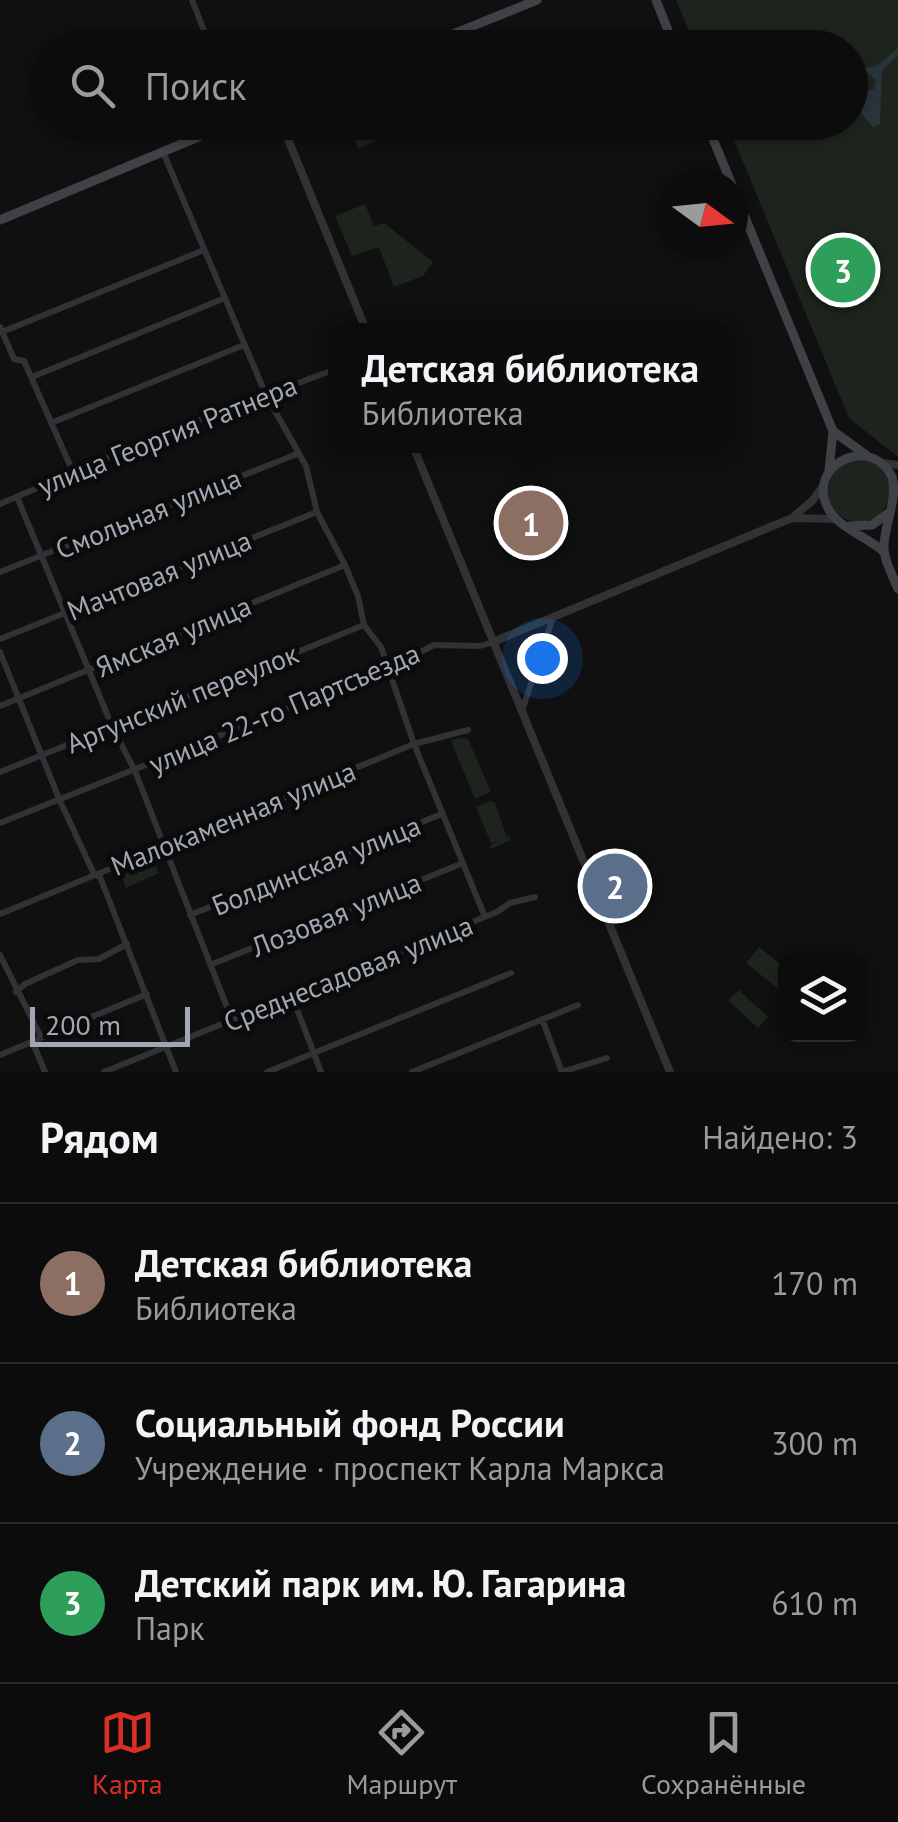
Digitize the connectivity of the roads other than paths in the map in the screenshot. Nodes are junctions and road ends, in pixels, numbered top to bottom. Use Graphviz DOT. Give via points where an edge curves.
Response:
graph roads {
  1 [pos="192,0"];
  2 [pos="538,0"];
  3 [pos="656,0"];
  4 [pos="518,4"];
  5 [pos="204,30"];
  6 [pos="460,30"];
  7 [pos="668,30"];
  8 [pos="192,140"];
  9 [pos="288,140"];
  10 [pos="713,140"];
  11 [pos="162,152"];
  12 [pos="726,170"];
  13 [pos="0,220"];
  14 [pos="748,225"];
  15 [pos="204,250"];
  16 [pos="224,298"];
  17 [pos="363,323"];
  18 [pos="1,329"];
  19 [pos="244,344"];
  20 [pos="328,373"];
  21 [pos="32,377"];
  22 [pos="266,395"];
  23 [pos="51,423"];
  24 [pos="833,431"];
  25 [pos="416,453"];
  26 [pos="296,454"];
  27 [pos="866,455"];
  28 [pos="882,463"];
  29 [pos="898,466"];
  30 [pos="73,472"];
  31 [pos="828,472"];
  32 [pos="823,486"];
  33 [pos="897,492"];
  34 [pos="17,496"];
  35 [pos="0,504"];
  36 [pos="890,511"];
  37 [pos="317,512"];
  38 [pos="792,518"];
  39 [pos="836,520"];
  40 [pos="847,525"];
  41 [pos="883,551"];
  42 [pos="41,556"];
  43 [pos="345,565"];
  44 [pos="0,572"];
  45 [pos="898,589"];
  46 [pos="66,612"];
  47 [pos="553,617"];
  48 [pos="364,625"];
  49 [pos="0,639"];
  50 [pos="493,642"];
  51 [pos="0,652"];
  52 [pos="388,668"];
  53 [pos="90,671"];
  54 [pos="20,698"];
  55 [pos="0,706"];
  56 [pos="522,712"];
  57 [pos="112,726"];
  58 [pos="468,730"];
  59 [pos="414,744"];
  60 [pos="42,754"];
  61 [pos="134,771"];
  62 [pos="0,772"];
  63 [pos="60,801"];
  64 [pos="442,814"];
  65 [pos="0,823"];
  66 [pos="163,846"];
  67 [pos="463,863"];
  68 [pos="94,874"];
  69 [pos="535,897"];
  70 [pos="0,914"];
  71 [pos="190,916"];
  72 [pos="485,917"];
  73 [pos="128,944"];
  74 [pos="0,955"];
  75 [pos="210,965"];
  76 [pos="511,973"];
  77 [pos="16,992"];
  78 [pos="147,994"];
  79 [pos="292,996"];
  80 [pos="578,1005"];
  81 [pos="232,1020"];
  82 [pos="542,1020"];
  83 [pos="41,1037"];
  84 [pos="32,1041"];
  85 [pos="167,1046"];
  86 [pos="313,1053"];
  87 [pos="0,1054"];
  88 [pos="607,1058"];
  89 [pos="45,1072"];
  90 [pos="104,1072"];
  91 [pos="176,1072"];
  92 [pos="267,1072"];
  93 [pos="320,1072"];
  94 [pos="412,1072"];
  95 [pos="561,1072"];
  96 [pos="670,1072"];
  1 -- 5 [label="street"];
  2 -- 4 [label="main road"];
  3 -- 7 [label="main road"];
  4 -- 6 [label="main road"];
  8 -- 11 [label="main road"];
  9 -- 17 [label="street"];
  10 -- 12 [label="main road"];
  11 -- 13 [label="main road"];
  11 -- 15 [label="street"];
  14 -- 24 [label="main road"];
  15 -- 16 [label="street"];
  15 -- 18 [label="street"];
  16 -- 19 [label="street"];
  16 -- 21 [label="street"];
  18 -- 21 [label="street" via="14,359"];
  19 -- 22 [label="street"];
  19 -- 23 [label="street"];
  20 -- 22 [label="street, улица Георгия Ратнера"];
  21 -- 23 [label="street"];
  22 -- 26 [label="street"];
  22 -- 30 [label="street, улица Георгия Ратнера"];
  23 -- 30 [label="street"];
  24 -- 27 [label="main road"];
  24 -- 31 [label="main road"];
  25 -- 50 [label="street"];
  26 -- 37 [label="street" via="306,466"];
  26 -- 42 [label="street, Смольная улица"];
  27 -- 28 [label="main road"];
  27 -- 31 [label="main road" via="849,456"];
  28 -- 29 [label="street"];
  28 -- 33 [label="main road"];
  30 -- 34 [label="street, улица Георгия Ратнера"];
  31 -- 32 [label="main road"];
  32 -- 38 [label="street, улица 22-го Партсъезда"];
  32 -- 39 [label="main road"];
  33 -- 36 [label="main road"];
  34 -- 35 [label="street, улица Георгия Ратнера"];
  34 -- 42 [label="street"];
  36 -- 40 [label="main road" via="872,525"];
  36 -- 41 [label="main road"];
  37 -- 43 [label="street"];
  37 -- 46 [label="street, Мачтовая улица"];
  38 -- 39 [label="street, улица 22-го Партсъезда"];
  38 -- 47 [label="street, улица 22-го Партсъезда"];
  39 -- 40 [label="main road"];
  40 -- 41 [label="main road"];
  41 -- 45 [label="main road"];
  42 -- 44 [label="street, Смольная улица"];
  42 -- 46 [label="street"];
  43 -- 48 [label="street"];
  43 -- 53 [label="street, Ямская улица"];
  46 -- 49 [label="street, Мачтовая улица"];
  46 -- 53 [label="street"];
  47 -- 50 [label="street, улица 22-го Партсъезда"];
  47 -- 56 [label="street"];
  48 -- 52 [label="street"];
  48 -- 57 [label="street, Аргунский переулок"];
  50 -- 52 [label="street, улица 22-го Партсъезда" via="434,645"];
  50 -- 56 [label="street"];
  51 -- 54 [label="street"];
  52 -- 59 [label="street"];
  52 -- 61 [label="street, улица 22-го Партсъезда"];
  53 -- 54 [label="street, Ямская улица"];
  53 -- 57 [label="street"];
  54 -- 55 [label="street, Ямская улица"];
  54 -- 60 [label="street"];
  56 -- 96 [label="street"];
  57 -- 60 [label="street, Аргунский переулок"];
  57 -- 61 [label="street"];
  58 -- 59 [label="street, Малокаменная улица"];
  59 -- 64 [label="street"];
  59 -- 66 [label="street, Малокаменная улица"];
  60 -- 62 [label="street, Аргунский переулок"];
  60 -- 63 [label="street"];
  61 -- 63 [label="street, улица 22-го Партсъезда"];
  61 -- 66 [label="street"];
  63 -- 65 [label="street, улица 22-го Партсъезда"];
  63 -- 68 [label="street"];
  64 -- 67 [label="street"];
  64 -- 71 [label="street, Болдинская улица"];
  66 -- 68 [label="street, Малокаменная улица"];
  66 -- 71 [label="street"];
  67 -- 72 [label="street"];
  67 -- 75 [label="street, Лозовая улица"];
  68 -- 70 [label="street, Малокаменная улица"];
  68 -- 73 [label="street"];
  69 -- 72 [label="street, Среднесадовая улица"];
  71 -- 75 [label="street"];
  72 -- 79 [label="street, Среднесадовая улица"];
  73 -- 77 [label="street"];
  73 -- 78 [label="street"];
  74 -- 77 [label="street"];
  75 -- 81 [label="street"];
  76 -- 86 [label="street"];
  77 -- 83 [label="street"];
  78 -- 83 [label="street"];
  78 -- 85 [label="street"];
  79 -- 81 [label="street, Среднесадовая улица"];
  79 -- 86 [label="street"];
  80 -- 82 [label="street"];
  81 -- 85 [label="street, Среднесадовая улица"];
  82 -- 94 [label="street"];
  82 -- 95 [label="street"];
  83 -- 84 [label="street"];
  84 -- 87 [label="street"];
  84 -- 89 [label="street"];
  85 -- 90 [label="street, Среднесадовая улица"];
  85 -- 91 [label="street"];
  86 -- 92 [label="street"];
  86 -- 93 [label="street"];
  88 -- 95 [label="street"];
}
